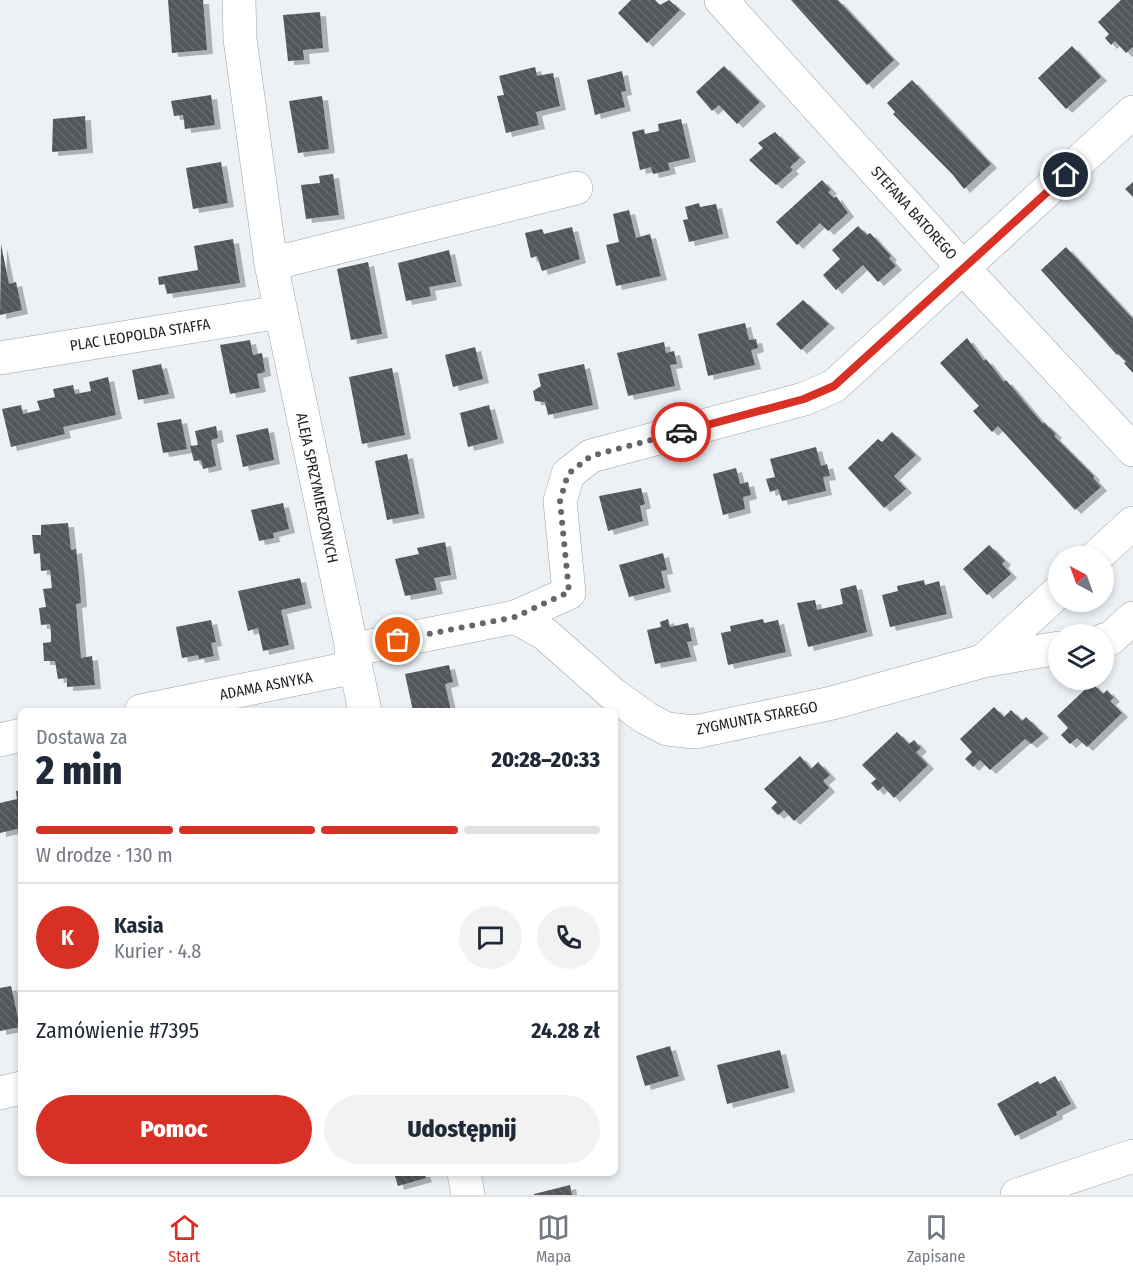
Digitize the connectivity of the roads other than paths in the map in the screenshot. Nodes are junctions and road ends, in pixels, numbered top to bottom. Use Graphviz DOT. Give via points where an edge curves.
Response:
graph roads {
  1 [pos="239,0"];
  2 [pos="721,0"];
  3 [pos="1133,112"];
  4 [pos="576,188"];
  5 [pos="271,264"];
  6 [pos="964,269"];
  7 [pos="280,312"];
  8 [pos="0,358"];
  9 [pos="1133,450"];
  10 [pos="1133,523"];
  11 [pos="1108,546"];
  12 [pos="1048,601"];
  13 [pos="515,617"];
  14 [pos="1133,618"];
  15 [pos="1114,635"];
  16 [pos="1048,650"];
  17 [pos="353,658"];
  18 [pos="983,661"];
  19 [pos="153,708"];
  20 [pos="364,708"];
  21 [pos="18,736"];
  22 [pos="0,740"];
  23 [pos="18,1089"];
  24 [pos="0,1093"];
  25 [pos="1133,1156"];
  26 [pos="465,1176"];
  27 [pos="468,1195"];
  28 [pos="1017,1195"];
  1 -- 5 [label="street, ALEJA SPRZYMIERZONYCH" via="240,39"];
  2 -- 6 [label="street, STEFANA BATOREGO"];
  3 -- 6 [label="street"];
  4 -- 5 [label="street"];
  5 -- 7 [label="street, ALEJA SPRZYMIERZONYCH"];
  6 -- 9 [label="street, STEFANA BATOREGO"];
  6 -- 13 [label="street" via="834,386 804,399 591,456 568,474 560,501 569,592"];
  7 -- 8 [label="street, PLAC LEOPOLDA STAFFA"];
  7 -- 17 [label="street, ALEJA SPRZYMIERZONYCH"];
  10 -- 11 [label="street"];
  12 -- 18 [label="street, ZYGMUNTA STAREGO"];
  13 -- 17 [label="street"];
  13 -- 18 [label="street, ZYGMUNTA STAREGO" via="545,634 645,718 667,729 695,732 832,703"];
  14 -- 15 [label="street"];
  16 -- 18 [label="street, ZYGMUNTA STAREGO"];
  17 -- 19 [label="street, ADAMA ASNYKA"];
  17 -- 20 [label="street, ALEJA SPRZYMIERZONYCH"];
  21 -- 22 [label="street"];
  23 -- 24 [label="street"];
  25 -- 28 [label="street"];
  26 -- 27 [label="street"];
}
